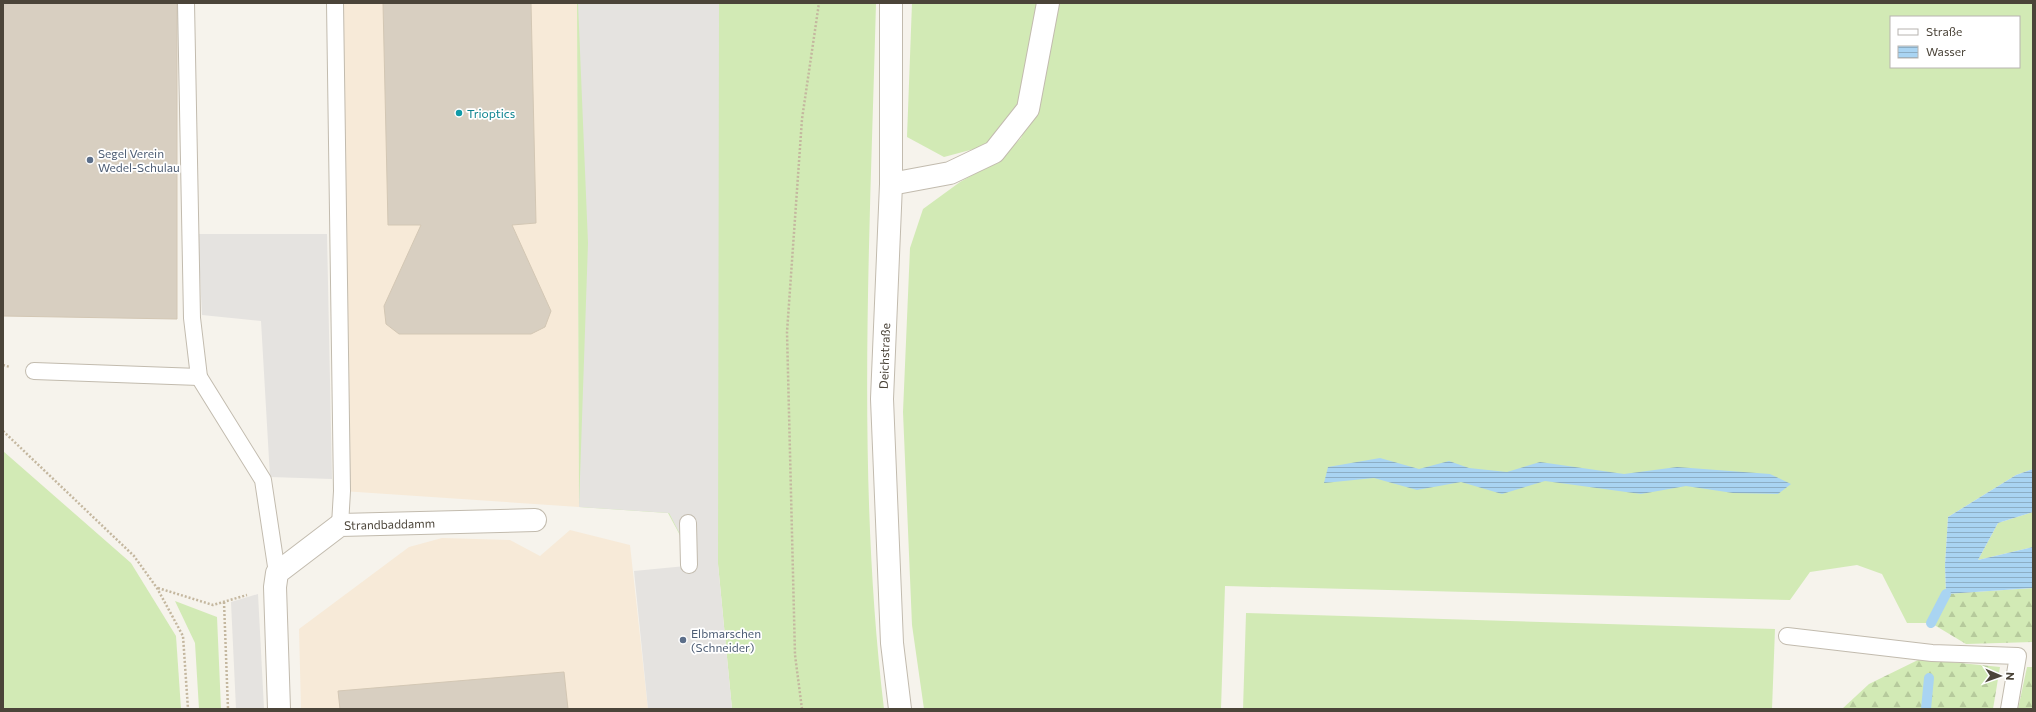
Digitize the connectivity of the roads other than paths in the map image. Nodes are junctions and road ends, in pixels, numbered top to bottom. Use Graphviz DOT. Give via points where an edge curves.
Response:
graph roads {
  1 [pos="186,3"];
  2 [pos="335,3"];
  3 [pos="891,3"];
  4 [pos="1048,3"];
  5 [pos="891,184"];
  6 [pos="34,371"];
  7 [pos="199,377"];
  8 [pos="535,520"];
  9 [pos="688,523"];
  10 [pos="340,525"];
  11 [pos="689,565"];
  12 [pos="276,580"];
  13 [pos="1788,636"];
  14 [pos="280,709"];
  15 [pos="900,709"];
  16 [pos="2008,709"];
  1 -- 7 [label="lane" via="192,318"];
  2 -- 10 [label="lane" via="342,492"];
  3 -- 5 [label="street, Deichstraße"];
  4 -- 5 [label="street" via="1028,108 994,152 950,173"];
  5 -- 15 [label="street, Deichstraße" via="882,399 892,643"];
  6 -- 7 [label="lane"];
  7 -- 12 [label="lane" via="263,480"];
  8 -- 10 [label="street, Strandbaddamm"];
  9 -- 11 [label="lane"];
  10 -- 12 [label="street, Strandbaddamm"];
  12 -- 14 [label="street"];
  13 -- 16 [label="lane" via="1932,653 2018,656"];
}
